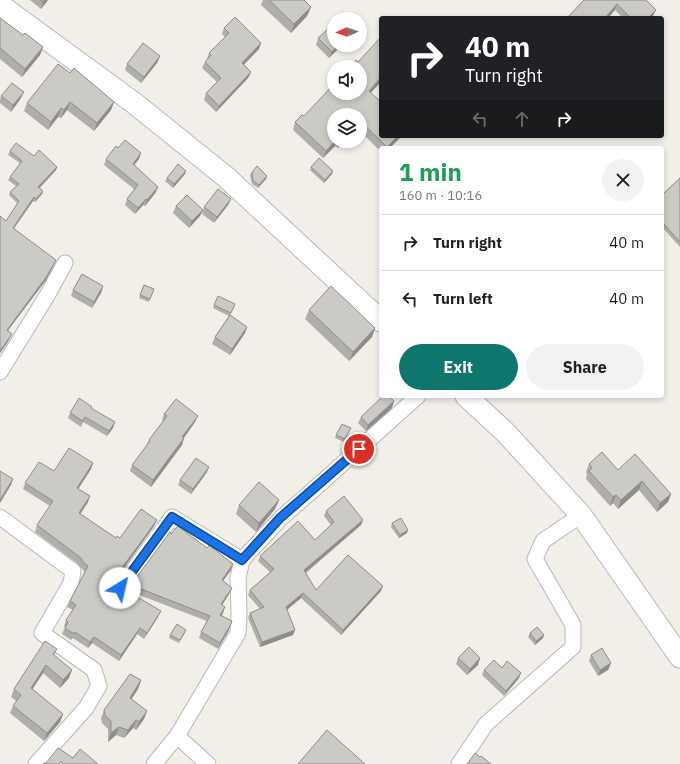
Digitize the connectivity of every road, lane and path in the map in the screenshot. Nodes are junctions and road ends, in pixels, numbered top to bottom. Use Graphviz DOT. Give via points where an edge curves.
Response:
graph roads {
  1 [pos="0,5"];
  2 [pos="65,263"];
  3 [pos="379,319"];
  4 [pos="0,372"];
  5 [pos="416,398"];
  6 [pos="468,398"];
  7 [pos="581,515"];
  8 [pos="0,517"];
  9 [pos="242,560"];
  10 [pos="120,588"];
  11 [pos="680,657"];
  12 [pos="178,736"];
  13 [pos="36,764"];
  14 [pos="154,764"];
  15 [pos="208,764"];
  16 [pos="458,764"];
  1 -- 3 [label="street" via="134,103 226,177"];
  2 -- 4 [label="street"];
  5 -- 9 [label="street" via="280,518"];
  6 -- 7 [label="street" via="506,433"];
  7 -- 11 [label="street"];
  7 -- 16 [label="street" via="543,541 535,559 573,625 573,647 486,724"];
  8 -- 13 [label="street" via="73,572 71,583 42,633 94,670 99,686 86,708"];
  9 -- 10 [label="street" via="172,517"];
  9 -- 12 [label="street" via="238,578 238,634"];
  12 -- 14 [label="street"];
  12 -- 15 [label="street"];
}
